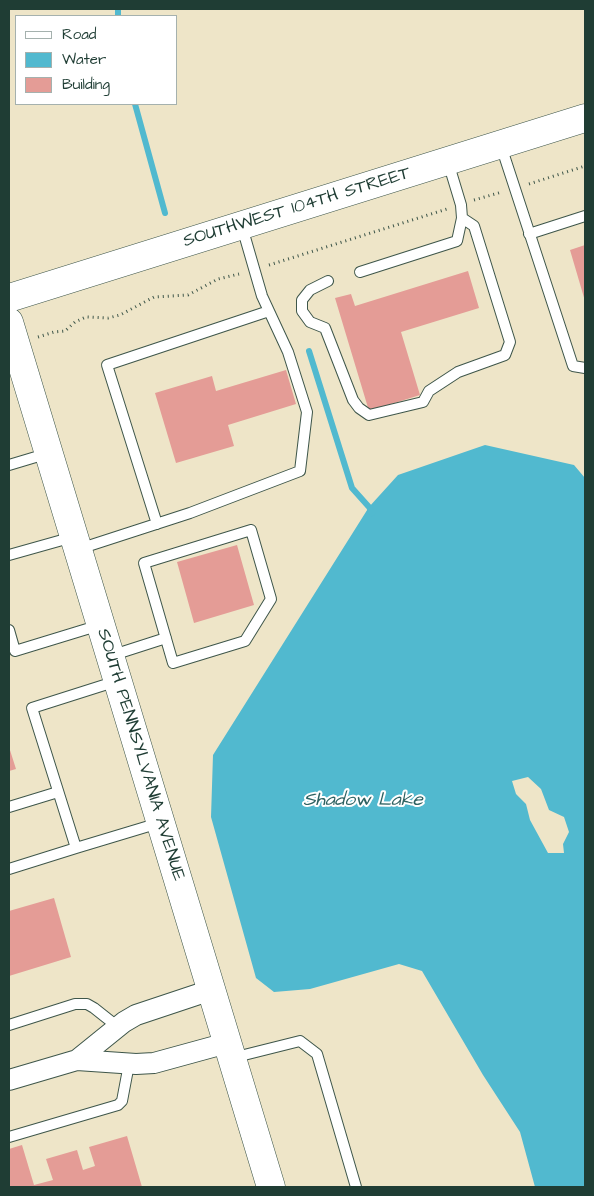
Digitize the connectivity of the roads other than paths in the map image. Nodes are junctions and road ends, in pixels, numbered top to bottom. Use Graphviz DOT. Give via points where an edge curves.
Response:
graph roads {
  1 [pos="585,119"];
  2 [pos="501,145"];
  3 [pos="448,162"];
  4 [pos="585,216"];
  5 [pos="462,218"];
  6 [pos="241,226"];
  7 [pos="529,234"];
  8 [pos="360,272"];
  9 [pos="328,281"];
  10 [pos="9,298"];
  11 [pos="269,311"];
  12 [pos="12,333"];
  13 [pos="585,368"];
  14 [pos="49,453"];
  15 [pos="9,465"];
  16 [pos="157,524"];
  17 [pos="76,543"];
  18 [pos="9,555"];
  19 [pos="101,625"];
  20 [pos="9,630"];
  21 [pos="166,638"];
  22 [pos="114,668"];
  23 [pos="58,792"];
  24 [pos="9,807"];
  25 [pos="160,822"];
  26 [pos="76,848"];
  27 [pos="9,869"];
  28 [pos="211,990"];
  29 [pos="9,1025"];
  30 [pos="118,1027"];
  31 [pos="229,1051"];
  32 [pos="77,1060"];
  33 [pos="129,1064"];
  34 [pos="9,1080"];
  35 [pos="9,1136"];
  36 [pos="271,1187"];
  37 [pos="356,1187"];
  1 -- 2 [label="main road, SOUTHWEST 104TH STREET"];
  2 -- 3 [label="main road, SOUTHWEST 104TH STREET"];
  2 -- 7 [label="lane"];
  3 -- 5 [label="lane"];
  3 -- 6 [label="main road, SOUTHWEST 104TH STREET"];
  4 -- 7 [label="lane"];
  5 -- 8 [label="lane" via="457,241"];
  5 -- 9 [label="lane" via="474,226 510,342 505,354 458,372 429,391 423,402 369,415 359,408 325,328 310,322 302,311 302,300 310,290"];
  6 -- 10 [label="main road, SOUTHWEST 104TH STREET"];
  6 -- 11 [label="lane"];
  7 -- 13 [label="lane" via="573,366"];
  11 -- 16 [label="lane" via="288,352 307,412 300,471"];
  11 -- 16 [label="lane" via="107,365"];
  12 -- 14 [label="main road, SOUTH PENNSYLVANIA AVENUE"];
  14 -- 15 [label="lane"];
  14 -- 17 [label="main road, SOUTH PENNSYLVANIA AVENUE"];
  16 -- 17 [label="lane"];
  17 -- 18 [label="lane"];
  17 -- 19 [label="main road, SOUTH PENNSYLVANIA AVENUE"];
  19 -- 20 [label="lane" via="15,651"];
  19 -- 22 [label="main road, SOUTH PENNSYLVANIA AVENUE"];
  21 -- 21 [label="lane" via="173,663 245,641 271,599 251,530 144,563"];
  21 -- 22 [label="lane"];
  22 -- 23 [label="lane" via="32,708"];
  22 -- 25 [label="main road, SOUTH PENNSYLVANIA AVENUE"];
  23 -- 24 [label="lane"];
  23 -- 26 [label="lane"];
  25 -- 26 [label="lane"];
  25 -- 28 [label="main road, SOUTH PENNSYLVANIA AVENUE"];
  26 -- 27 [label="lane"];
  28 -- 30 [label="street" via="136,1015"];
  28 -- 31 [label="main road, SOUTH PENNSYLVANIA AVENUE"];
  29 -- 30 [label="lane" via="75,1004 87,1004"];
  30 -- 32 [label="street"];
  31 -- 33 [label="street"];
  31 -- 36 [label="main road, SOUTH PENNSYLVANIA AVENUE"];
  31 -- 37 [label="lane" via="300,1040 317,1054"];
  32 -- 33 [label="street"];
  32 -- 34 [label="street"];
  33 -- 35 [label="lane" via="122,1101 118,1105"];
}
